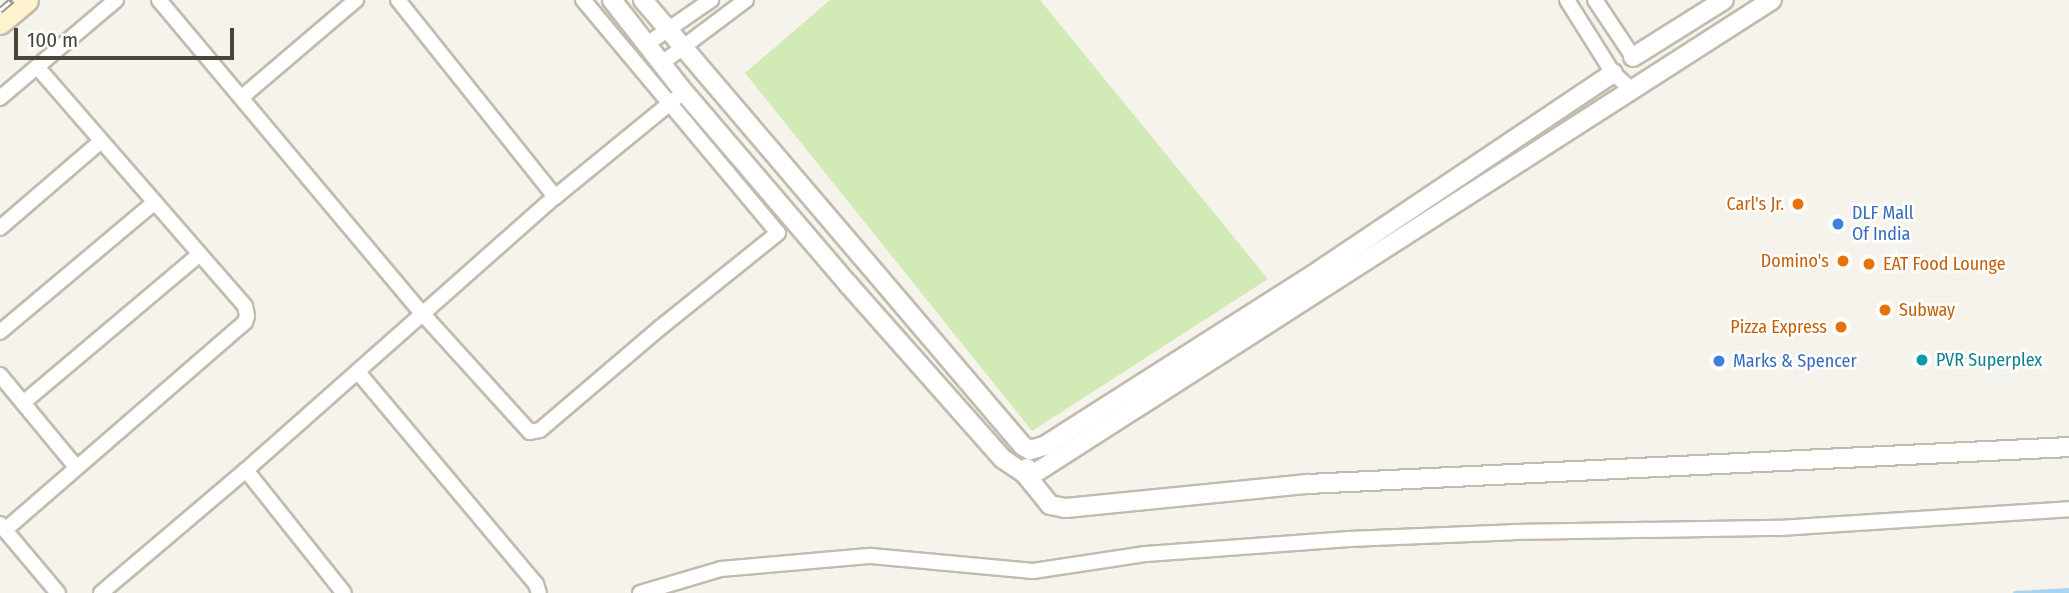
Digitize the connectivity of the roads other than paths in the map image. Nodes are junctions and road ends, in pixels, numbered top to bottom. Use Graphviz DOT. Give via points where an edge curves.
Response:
graph roads {
  1 [pos="27,0"];
  2 [pos="116,0"];
  3 [pos="159,0"];
  4 [pos="356,0"];
  5 [pos="398,0"];
  6 [pos="583,0"];
  7 [pos="612,0"];
  8 [pos="643,0"];
  9 [pos="711,0"];
  10 [pos="746,0"];
  11 [pos="1567,0"];
  12 [pos="1595,0"];
  13 [pos="1724,0"];
  14 [pos="1772,0"];
  15 [pos="0,23"];
  16 [pos="668,29"];
  17 [pos="647,44"];
  18 [pos="682,46"];
  19 [pos="1633,57"];
  20 [pos="662,63"];
  21 [pos="37,67"];
  22 [pos="1613,73"];
  23 [pos="1632,90"];
  24 [pos="242,97"];
  25 [pos="0,98"];
  26 [pos="677,98"];
  27 [pos="102,141"];
  28 [pos="555,197"];
  29 [pos="155,202"];
  30 [pos="0,228"];
  31 [pos="200,254"];
  32 [pos="421,312"];
  33 [pos="0,332"];
  34 [pos="358,372"];
  35 [pos="0,376"];
  36 [pos="23,403"];
  37 [pos="2069,447"];
  38 [pos="1030,450"];
  39 [pos="76,467"];
  40 [pos="246,470"];
  41 [pos="1025,474"];
  42 [pos="2069,509"];
  43 [pos="2,527"];
  44 [pos="58,593"];
  45 [pos="101,593"];
  46 [pos="344,593"];
  47 [pos="539,593"];
  48 [pos="640,593"];
  1 -- 15 [label="main road"];
  2 -- 21 [label="street"];
  3 -- 24 [label="street"];
  4 -- 24 [label="street"];
  5 -- 28 [label="street"];
  6 -- 26 [label="street"];
  7 -- 17 [label="street"];
  8 -- 16 [label="street"];
  9 -- 16 [label="street"];
  10 -- 18 [label="street"];
  11 -- 22 [label="street"];
  12 -- 19 [label="street"];
  13 -- 19 [label="street"];
  14 -- 23 [label="street"];
  16 -- 17 [label="street"];
  16 -- 18 [label="street"];
  17 -- 20 [label="street"];
  18 -- 20 [label="street"];
  18 -- 38 [label="street"];
  20 -- 26 [label="street"];
  21 -- 25 [label="street"];
  21 -- 27 [label="street"];
  22 -- 23 [label="street"];
  22 -- 38 [label="street" via="1320,271 1044,446"];
  23 -- 41 [label="street" via="1054,463"];
  24 -- 32 [label="street"];
  26 -- 28 [label="street"];
  26 -- 32 [label="street" via="778,233 535,431 527,431"];
  26 -- 41 [label="street" via="994,449"];
  27 -- 29 [label="street"];
  27 -- 30 [label="street"];
  28 -- 32 [label="street"];
  29 -- 31 [label="street"];
  29 -- 33 [label="street"];
  31 -- 36 [label="street"];
  31 -- 39 [label="street" via="245,306 245,322"];
  32 -- 34 [label="street"];
  34 -- 40 [label="street"];
  34 -- 47 [label="street"];
  35 -- 36 [label="street"];
  36 -- 39 [label="street"];
  37 -- 41 [label="street" via="1308,484 1066,508 1050,505"];
  38 -- 41 [label="street"];
  39 -- 43 [label="street"];
  40 -- 45 [label="street"];
  40 -- 46 [label="street"];
  42 -- 48 [label="street" via="1779,528 1349,539 1146,554 1033,571 871,556 721,569"];
  43 -- 44 [label="street"];
}
